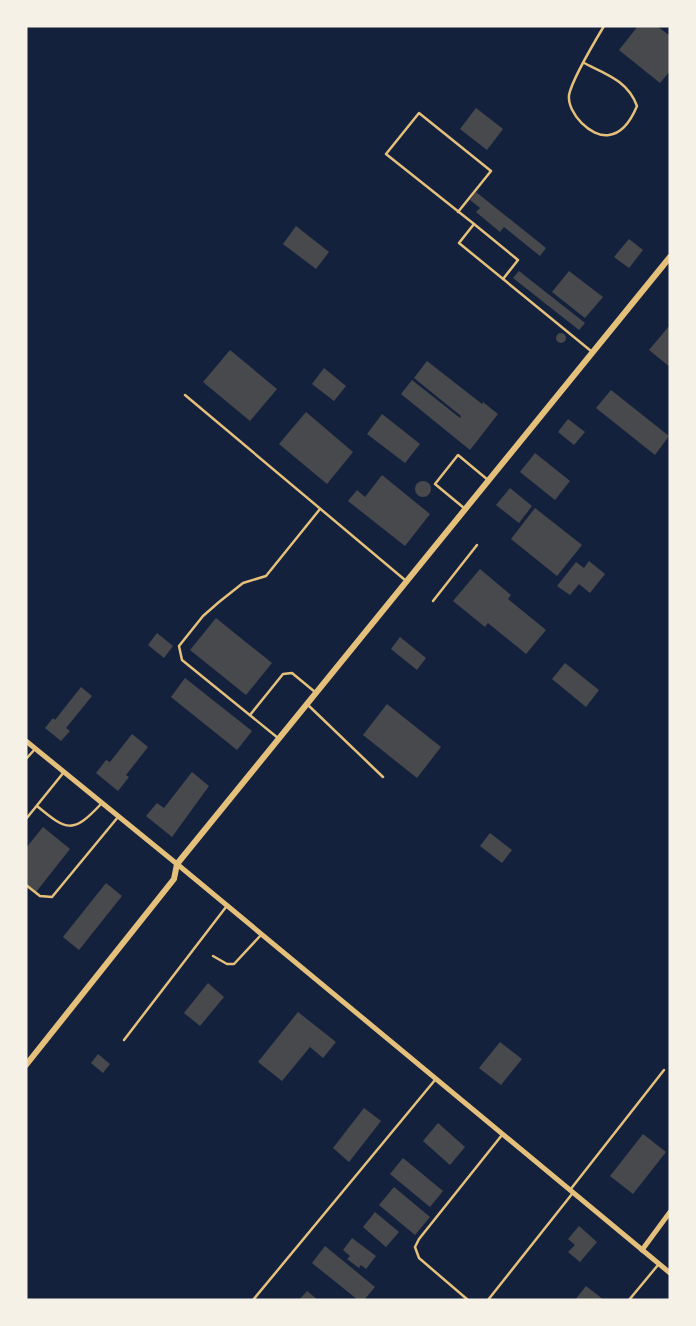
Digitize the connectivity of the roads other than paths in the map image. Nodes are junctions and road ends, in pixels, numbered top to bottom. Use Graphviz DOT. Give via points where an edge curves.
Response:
graph roads {
  1 [pos="604,26"];
  2 [pos="584,63"];
  3 [pos="458,212"];
  4 [pos="474,224"];
  5 [pos="670,257"];
  6 [pos="503,279"];
  7 [pos="592,352"];
  8 [pos="185,395"];
  9 [pos="488,480"];
  10 [pos="320,509"];
  11 [pos="465,509"];
  12 [pos="477,545"];
  13 [pos="407,581"];
  14 [pos="433,601"];
  15 [pos="316,693"];
  16 [pos="307,704"];
  17 [pos="250,715"];
  18 [pos="279,739"];
  19 [pos="26,742"];
  20 [pos="35,749"];
  21 [pos="26,760"];
  22 [pos="64,772"];
  23 [pos="382,777"];
  24 [pos="102,803"];
  25 [pos="36,806"];
  26 [pos="118,816"];
  27 [pos="26,819"];
  28 [pos="177,864"];
  29 [pos="26,885"];
  30 [pos="227,905"];
  31 [pos="262,934"];
  32 [pos="213,956"];
  33 [pos="124,1040"];
  34 [pos="26,1066"];
  35 [pos="664,1070"];
  36 [pos="436,1079"];
  37 [pos="503,1134"];
  38 [pos="571,1191"];
  39 [pos="670,1212"];
  40 [pos="642,1250"];
  41 [pos="659,1264"];
  42 [pos="670,1272"];
  43 [pos="253,1300"];
  44 [pos="468,1300"];
  45 [pos="488,1300"];
  46 [pos="629,1300"];
  1 -- 2 [label="lane"];
  2 -- 2 [label="lane" via="569,96 571,109 597,134 609,135 621,130 632,119 637,106 632,93 618,80"];
  3 -- 3 [label="lane" via="386,154 419,113 491,171"];
  3 -- 4 [label="lane"];
  4 -- 6 [label="lane" via="518,260"];
  4 -- 6 [label="lane" via="458,243"];
  5 -- 7 [label="street"];
  6 -- 7 [label="lane"];
  7 -- 9 [label="street"];
  8 -- 10 [label="lane"];
  9 -- 11 [label="street"];
  9 -- 11 [label="lane" via="458,455 434,484"];
  10 -- 13 [label="lane"];
  10 -- 17 [label="lane" via="266,576 243,583 219,602 202,616 179,646 182,660"];
  11 -- 13 [label="street"];
  12 -- 14 [label="lane"];
  13 -- 15 [label="street"];
  15 -- 16 [label="street"];
  15 -- 17 [label="lane" via="292,672 283,674"];
  16 -- 18 [label="street"];
  16 -- 23 [label="lane"];
  17 -- 18 [label="lane"];
  18 -- 28 [label="street"];
  19 -- 20 [label="street"];
  20 -- 21 [label="lane"];
  20 -- 22 [label="street"];
  22 -- 24 [label="street"];
  22 -- 25 [label="lane"];
  24 -- 25 [label="lane" via="86,820 72,826 58,823"];
  24 -- 26 [label="street"];
  25 -- 27 [label="lane"];
  26 -- 28 [label="street"];
  26 -- 29 [label="lane" via="52,897 40,896"];
  28 -- 30 [label="street"];
  28 -- 34 [label="street" via="174,879"];
  30 -- 31 [label="street"];
  30 -- 33 [label="lane"];
  31 -- 32 [label="lane" via="234,964"];
  31 -- 36 [label="street"];
  35 -- 38 [label="lane"];
  36 -- 37 [label="street"];
  36 -- 43 [label="lane"];
  37 -- 38 [label="street"];
  37 -- 44 [label="lane" via="415,1247 419,1258"];
  38 -- 40 [label="street"];
  38 -- 45 [label="lane"];
  39 -- 40 [label="street"];
  40 -- 41 [label="street"];
  41 -- 42 [label="street"];
  41 -- 46 [label="lane"];
}
